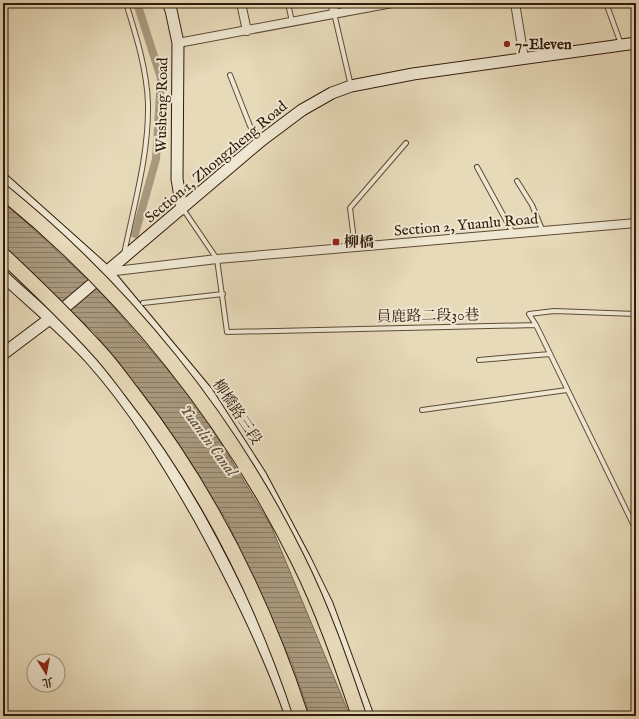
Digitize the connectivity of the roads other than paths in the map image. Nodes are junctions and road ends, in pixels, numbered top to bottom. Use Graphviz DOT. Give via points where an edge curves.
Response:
graph roads {
  1 [pos="126,3"];
  2 [pos="168,3"];
  3 [pos="241,3"];
  4 [pos="288,3"];
  5 [pos="333,3"];
  6 [pos="392,3"];
  7 [pos="515,3"];
  8 [pos="606,3"];
  9 [pos="334,13"];
  10 [pos="292,22"];
  11 [pos="247,31"];
  12 [pos="636,42"];
  13 [pos="178,43"];
  14 [pos="621,45"];
  15 [pos="524,58"];
  16 [pos="230,75"];
  17 [pos="351,86"];
  18 [pos="262,140"];
  19 [pos="406,143"];
  20 [pos="477,167"];
  21 [pos="3,179"];
  22 [pos="517,180"];
  23 [pos="3,192"];
  24 [pos="182,208"];
  25 [pos="636,223"];
  26 [pos="543,232"];
  27 [pos="514,235"];
  28 [pos="355,248"];
  29 [pos="3,255"];
  30 [pos="123,258"];
  31 [pos="217,259"];
  32 [pos="107,272"];
  33 [pos="3,276"];
  34 [pos="223,294"];
  35 [pos="143,303"];
  36 [pos="636,314"];
  37 [pos="50,320"];
  38 [pos="536,326"];
  39 [pos="3,354"];
  40 [pos="550,354"];
  41 [pos="479,360"];
  42 [pos="567,390"];
  43 [pos="422,410"];
  44 [pos="636,530"];
  45 [pos="292,716"];
  46 [pos="301,716"];
  47 [pos="359,716"];
  48 [pos="368,716"];
  1 -- 30 [label="lane" via="140,48 148,104 143,164"];
  2 -- 13 [label="main road, Wusheng Road" via="172,10"];
  3 -- 11 [label="street"];
  4 -- 10 [label="lane"];
  5 -- 9 [label="street"];
  6 -- 9 [label="street"];
  7 -- 15 [label="street"];
  8 -- 14 [label="lane"];
  9 -- 10 [label="street"];
  9 -- 17 [label="lane"];
  10 -- 11 [label="street"];
  11 -- 13 [label="street"];
  12 -- 14 [label="main road, Section 1, Zhongzheng Road"];
  13 -- 24 [label="main road, Wusheng Road" via="177,179"];
  14 -- 15 [label="main road, Section 1, Zhongzheng Road"];
  15 -- 17 [label="main road, Section 1, Zhongzheng Road"];
  16 -- 18 [label="lane" via="250,126"];
  17 -- 18 [label="main road, Section 1, Zhongzheng Road" via="332,93 302,110"];
  18 -- 24 [label="main road, Section 1, Zhongzheng Road"];
  19 -- 28 [label="lane" via="350,208"];
  20 -- 27 [label="lane"];
  21 -- 32 [label="main road, 柳橋路三段"];
  22 -- 26 [label="lane" via="532,205"];
  23 -- 47 [label="highway, bridge" via="42,224 114,294 178,371 221,429 255,482 298,560 336,648"];
  24 -- 30 [label="main road, Section 1, Zhongzheng Road"];
  24 -- 31 [label="lane, 員鹿路二段30巷"];
  25 -- 26 [label="street, Section 2, Yuanlu Road"];
  26 -- 27 [label="street, Section 2, Yuanlu Road"];
  27 -- 28 [label="street, Section 2, Yuanlu Road"];
  28 -- 31 [label="street, Section 2, Yuanlu Road"];
  29 -- 46 [label="highway, bridge" via="100,352 181,460 244,573 285,668"];
  30 -- 32 [label="main road, Section 1, Zhongzheng Road"];
  31 -- 32 [label="street, Section 2, Yuanlu Road"];
  31 -- 34 [label="lane, 員鹿路二段30巷"];
  32 -- 37 [label="main road, Section 1, Zhongzheng Road"];
  32 -- 48 [label="main road, 柳橋路三段" via="207,392 261,476 327,604"];
  33 -- 37 [label="main road"];
  34 -- 35 [label="lane"];
  34 -- 38 [label="lane, 員鹿路二段30巷" via="228,332"];
  36 -- 38 [label="lane" via="554,311 529,314"];
  37 -- 39 [label="main road, Section 1, Zhongzheng Road"];
  37 -- 45 [label="main road" via="91,358 130,408 170,468 233,578 275,670"];
  38 -- 40 [label="lane"];
  40 -- 41 [label="lane"];
  40 -- 42 [label="lane"];
  42 -- 43 [label="lane"];
  42 -- 44 [label="lane"];
}
